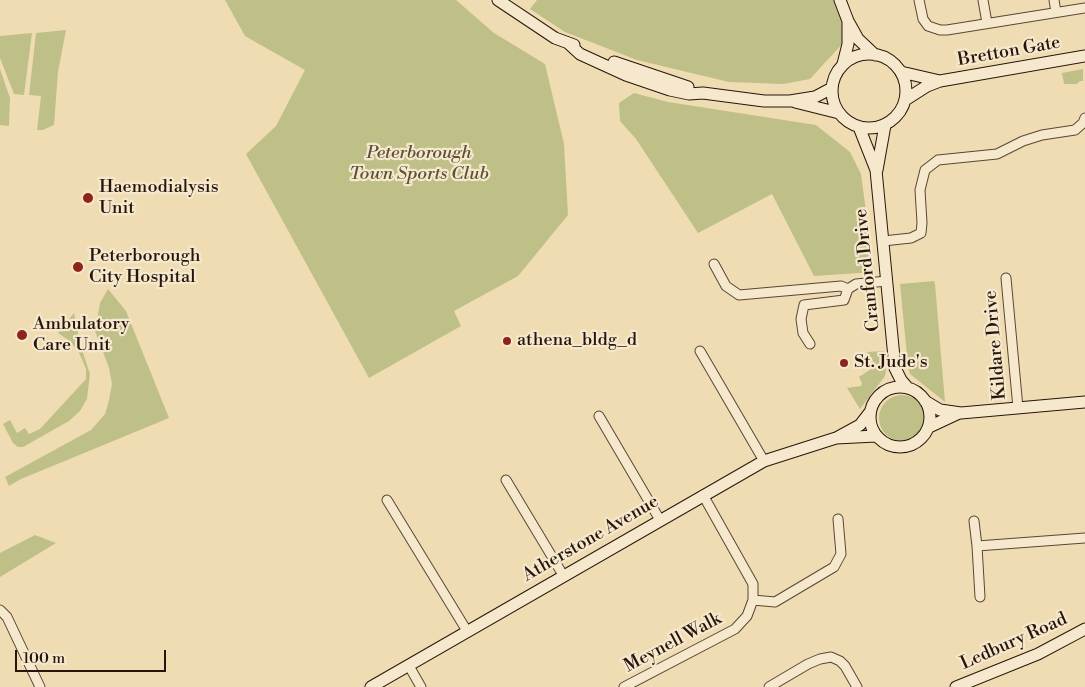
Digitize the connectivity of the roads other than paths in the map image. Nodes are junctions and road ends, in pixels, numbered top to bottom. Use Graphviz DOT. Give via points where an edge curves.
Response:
graph roads {
  1 [pos="498,0"];
  2 [pos="840,0"];
  3 [pos="919,0"];
  4 [pos="983,0"];
  5 [pos="1054,0"];
  6 [pos="1085,8"];
  7 [pos="1056,12"];
  8 [pos="848,21"];
  9 [pos="986,23"];
  10 [pos="875,55"];
  11 [pos="1085,56"];
  12 [pos="843,64"];
  13 [pos="901,72"];
  14 [pos="940,82"];
  15 [pos="832,88"];
  16 [pos="905,100"];
  17 [pos="790,101"];
  18 [pos="840,113"];
  19 [pos="1085,118"];
  20 [pos="885,125"];
  21 [pos="859,127"];
  22 [pos="876,170"];
  23 [pos="883,242"];
  24 [pos="714,264"];
  25 [pos="1006,278"];
  26 [pos="887,281"];
  27 [pos="848,289"];
  28 [pos="810,344"];
  29 [pos="700,351"];
  30 [pos="895,368"];
  31 [pos="907,387"];
  32 [pos="880,394"];
  33 [pos="925,401"];
  34 [pos="1085,402"];
  35 [pos="1018,408"];
  36 [pos="870,412"];
  37 [pos="961,413"];
  38 [pos="599,416"];
  39 [pos="929,428"];
  40 [pos="876,436"];
  41 [pos="836,438"];
  42 [pos="764,461"];
  43 [pos="506,480"];
  44 [pos="703,495"];
  45 [pos="387,500"];
  46 [pos="838,519"];
  47 [pos="660,520"];
  48 [pos="974,521"];
  49 [pos="1085,538"];
  50 [pos="977,546"];
  51 [pos="563,575"];
  52 [pos="980,597"];
  53 [pos="753,600"];
  54 [pos="0,610"];
  55 [pos="1085,629"];
  56 [pos="467,631"];
  57 [pos="409,666"];
  58 [pos="40,687"];
  59 [pos="371,687"];
  60 [pos="421,687"];
  61 [pos="624,687"];
  62 [pos="769,687"];
  63 [pos="858,687"];
  64 [pos="956,687"];
  1 -- 17 [label="street" via="555,38 568,43 580,54 646,82 690,94"];
  2 -- 8 [label="street"];
  3 -- 9 [label="street" via="923,19 933,28 947,30"];
  4 -- 9 [label="street"];
  5 -- 7 [label="street"];
  6 -- 7 [label="street"];
  7 -- 9 [label="street"];
  8 -- 10 [label="street" via="858,39"];
  8 -- 12 [label="street" via="848,44"];
  10 -- 12 [label="street" via="856,56"];
  10 -- 13 [label="street" via="885,58"];
  11 -- 14 [label="street, Bretton Gate"];
  12 -- 15 [label="street"];
  13 -- 14 [label="street, Bretton Gate"];
  13 -- 16 [label="street"];
  14 -- 16 [label="street, Bretton Gate"];
  15 -- 17 [label="street" via="815,97"];
  15 -- 18 [label="street" via="833,100"];
  16 -- 20 [label="street" via="898,114"];
  17 -- 18 [label="street"];
  18 -- 21 [label="street"];
  19 -- 23 [label="street" via="1075,130 1042,135 997,154 938,160 925,170 920,190 921,233 911,238"];
  20 -- 21 [label="street"];
  20 -- 22 [label="street, Cranford Drive"];
  21 -- 22 [label="street, Cranford Drive"];
  22 -- 23 [label="street, Cranford Drive"];
  23 -- 26 [label="street, Cranford Drive"];
  24 -- 27 [label="street" via="726,286 739,295 841,286"];
  25 -- 35 [label="street, Kildare Drive"];
  26 -- 27 [label="street" via="856,284"];
  26 -- 30 [label="street, Cranford Drive"];
  27 -- 28 [label="street" via="844,300 804,305 801,319 803,332"];
  29 -- 42 [label="street"];
  30 -- 31 [label="street, Cranford Drive"];
  30 -- 32 [label="street" via="890,383"];
  31 -- 32 [label="street" via="896,387"];
  31 -- 33 [label="street" via="920,393"];
  32 -- 36 [label="street"];
  33 -- 37 [label="street" via="940,410"];
  33 -- 39 [label="street" via="931,416"];
  34 -- 35 [label="street"];
  35 -- 37 [label="street"];
  36 -- 40 [label="street"];
  36 -- 41 [label="street, Atherstone Avenue" via="860,425"];
  37 -- 39 [label="street"];
  38 -- 47 [label="street"];
  39 -- 40 [label="street" via="919,441 901,448"];
  40 -- 41 [label="street, Atherstone Avenue"];
  41 -- 42 [label="street, Atherstone Avenue"];
  42 -- 44 [label="street, Atherstone Avenue"];
  43 -- 51 [label="street"];
  44 -- 47 [label="street, Atherstone Avenue"];
  44 -- 53 [label="street" via="753,584"];
  45 -- 56 [label="street"];
  46 -- 53 [label="street" via="840,554 834,568 775,602"];
  47 -- 51 [label="street, Atherstone Avenue"];
  48 -- 50 [label="street"];
  49 -- 50 [label="street"];
  50 -- 52 [label="street"];
  51 -- 56 [label="street, Atherstone Avenue"];
  53 -- 61 [label="street, Meynell Walk" via="747,616 735,629"];
  54 -- 58 [label="street" via="7,617"];
  55 -- 64 [label="street, Ledbury Road" via="1038,654"];
  56 -- 57 [label="street, Atherstone Avenue"];
  57 -- 59 [label="street, Atherstone Avenue"];
  57 -- 60 [label="street"];
  62 -- 63 [label="street" via="808,664 831,657 845,666"];
}
